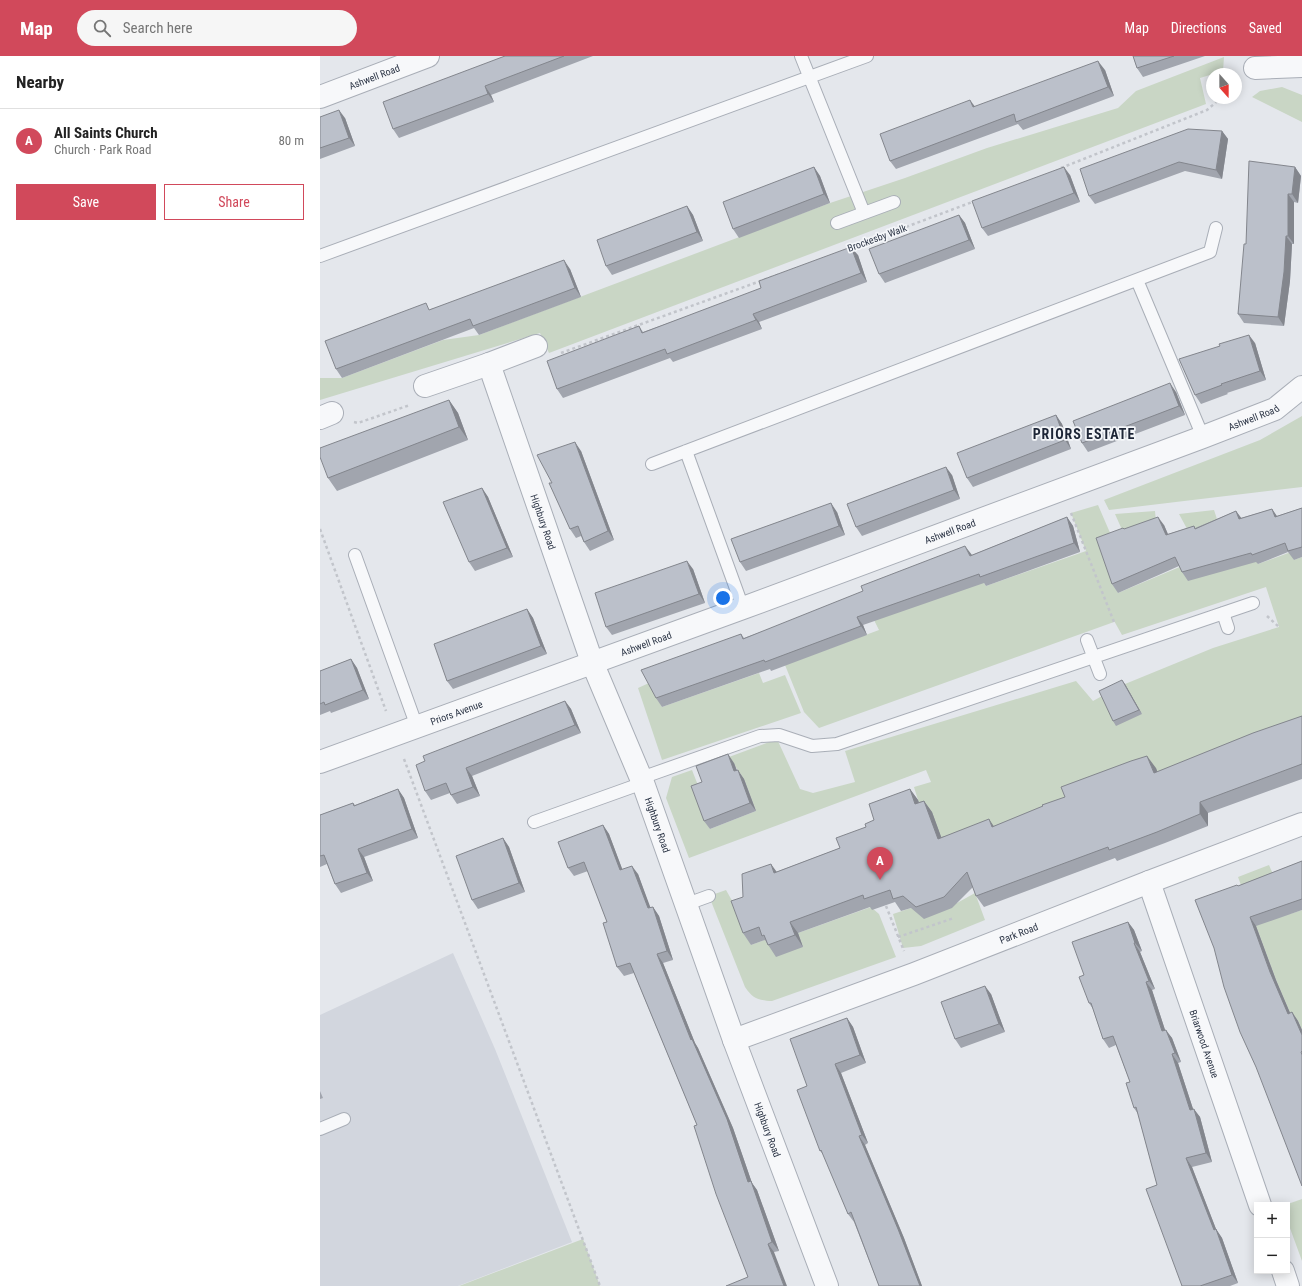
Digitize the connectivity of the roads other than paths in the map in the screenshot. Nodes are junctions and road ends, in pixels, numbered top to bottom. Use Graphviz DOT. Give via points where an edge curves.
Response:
graph roads {
  1 [pos="428,56"];
  2 [pos="801,56"];
  3 [pos="867,56"];
  4 [pos="1252,62"];
  5 [pos="1302,66"];
  6 [pos="810,78"];
  7 [pos="320,96"];
  8 [pos="894,202"];
  9 [pos="864,213"];
  10 [pos="836,223"];
  11 [pos="1216,228"];
  12 [pos="320,256"];
  13 [pos="1137,280"];
  14 [pos="536,346"];
  15 [pos="489,364"];
  16 [pos="425,386"];
  17 [pos="1302,387"];
  18 [pos="1203,437"];
  19 [pos="686,451"];
  20 [pos="652,464"];
  21 [pos="354,555"];
  22 [pos="1253,603"];
  23 [pos="743,608"];
  24 [pos="1223,613"];
  25 [pos="1228,628"];
  26 [pos="1087,640"];
  27 [pos="1094,657"];
  28 [pos="592,662"];
  29 [pos="1100,674"];
  30 [pos="417,727"];
  31 [pos="320,762"];
  32 [pos="642,781"];
  33 [pos="534,822"];
  34 [pos="1302,824"];
  35 [pos="1149,882"];
  36 [pos="709,896"];
  37 [pos="687,904"];
  38 [pos="734,1040"];
  39 [pos="344,1119"];
  40 [pos="320,1128"];
  41 [pos="1259,1202"];
  42 [pos="1284,1274"];
  43 [pos="827,1286"];
  44 [pos="1288,1286"];
  1 -- 7 [label="street, Ashwell Road"];
  2 -- 6 [label="lane"];
  3 -- 6 [label="lane"];
  4 -- 5 [label="street"];
  6 -- 9 [label="lane"];
  6 -- 12 [label="lane"];
  8 -- 9 [label="lane"];
  9 -- 10 [label="lane"];
  11 -- 13 [label="lane" via="1210,252"];
  13 -- 18 [label="lane"];
  13 -- 19 [label="lane"];
  14 -- 15 [label="street"];
  15 -- 16 [label="street"];
  15 -- 28 [label="street, Highbury Road"];
  17 -- 18 [label="street, Ashwell Road" via="1275,409"];
  18 -- 23 [label="street, Ashwell Road"];
  19 -- 20 [label="lane"];
  19 -- 23 [label="lane"];
  21 -- 30 [label="lane"];
  22 -- 24 [label="lane"];
  23 -- 28 [label="street, Ashwell Road"];
  24 -- 25 [label="lane"];
  24 -- 27 [label="lane"];
  26 -- 27 [label="lane"];
  27 -- 29 [label="lane"];
  27 -- 32 [label="lane" via="837,744 812,746 779,735 760,736"];
  28 -- 30 [label="street, Priors Avenue"];
  28 -- 32 [label="street, Highbury Road"];
  30 -- 31 [label="street, Priors Avenue"];
  32 -- 33 [label="lane"];
  32 -- 37 [label="street, Highbury Road"];
  34 -- 35 [label="street, Park Road"];
  35 -- 38 [label="street, Park Road" via="914,974"];
  35 -- 41 [label="street, Briarwood Avenue"];
  36 -- 37 [label="lane"];
  37 -- 38 [label="street, Highbury Road"];
  38 -- 43 [label="street, Highbury Road"];
  39 -- 40 [label="lane"];
  42 -- 44 [label="street"];
}
